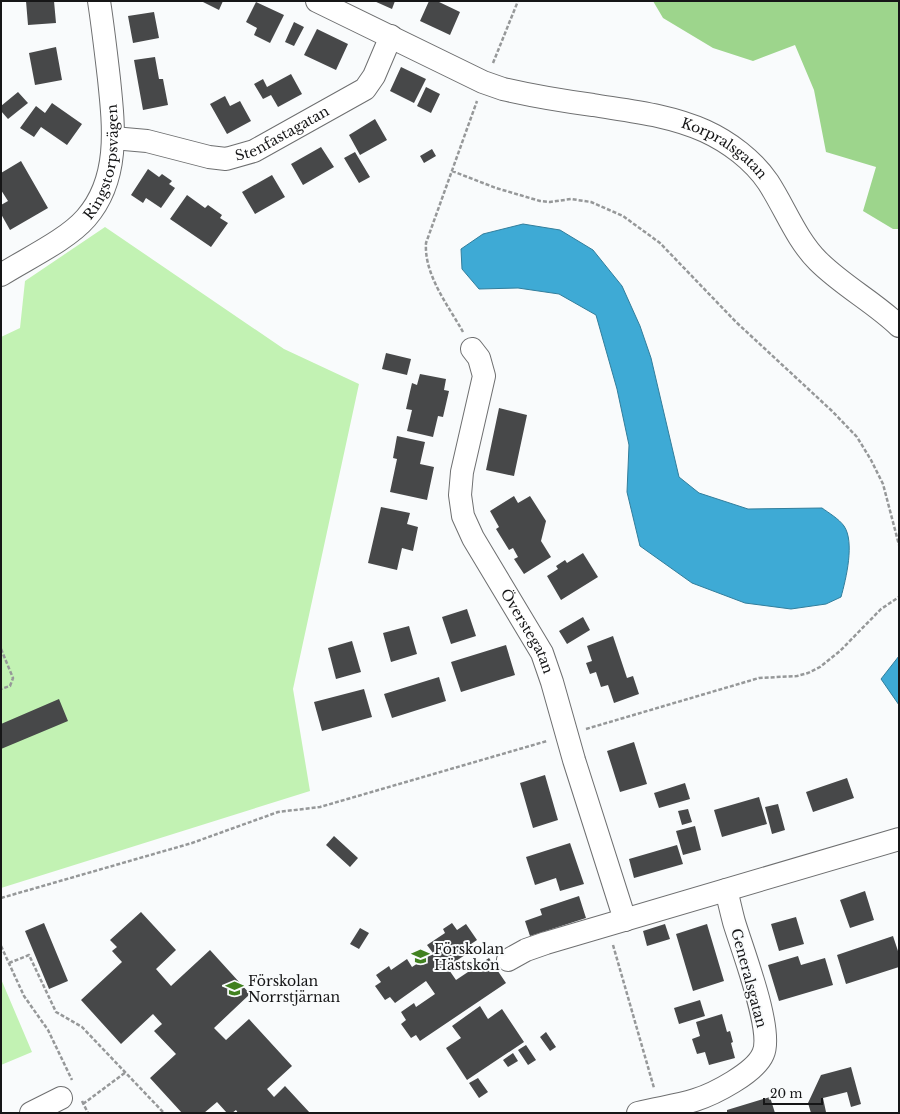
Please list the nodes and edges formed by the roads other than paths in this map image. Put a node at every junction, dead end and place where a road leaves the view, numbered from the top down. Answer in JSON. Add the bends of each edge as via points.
{"nodes":[{"id":1,"x":99,"y":1,"type":"edge"},
{"id":2,"x":317,"y":1,"type":"edge"},
{"id":3,"x":391,"y":36,"type":"junction"},
{"id":4,"x":113,"y":138,"type":"junction"},
{"id":5,"x":2,"y":272,"type":"edge"},
{"id":6,"x":899,"y":326,"type":"edge"},
{"id":7,"x":472,"y":348,"type":"road end"},
{"id":8,"x":899,"y":840,"type":"edge"},
{"id":9,"x":726,"y":890,"type":"junction"},
{"id":10,"x":616,"y":922,"type":"junction"},
{"id":11,"x":508,"y":960,"type":"dead end"},
{"id":12,"x":71,"y":1093,"type":"road end"},
{"id":13,"x":31,"y":1113,"type":"edge"},
{"id":14,"x":638,"y":1113,"type":"edge"}],
"edges":[{"from":1,"to":4,"type":"street","name":"Ringstorpsvägen","via":[[112,107]]},
{"from":2,"to":3,"type":"street"},
{"from":3,"to":4,"type":"street","name":"Stenfastagatan","via":[[374,76],[365,89],[239,157],[209,158],[147,141]]},
{"from":3,"to":6,"type":"street","name":"Korpralsgatan","via":[[487,75],[522,93],[664,118],[704,130],[721,139],[762,175],[798,235],[818,261]]},
{"from":4,"to":5,"type":"street","name":"Ringstorpsvägen","via":[[111,166],[106,185],[86,219],[68,234]]},
{"from":7,"to":10,"type":"street","name":"Överstegatan","via":[[484,376],[462,472],[460,495],[463,516],[473,538],[542,653],[614,890]]},
{"from":8,"to":9,"type":"street"},
{"from":9,"to":10,"type":"street"},
{"from":9,"to":14,"type":"street","name":"Generalsgatan","via":[[761,1009],[766,1038],[764,1053],[755,1067],[740,1078],[695,1100]]},
{"from":10,"to":11,"type":"street","via":[[526,950]]},
{"from":12,"to":13,"type":"street"}]}
